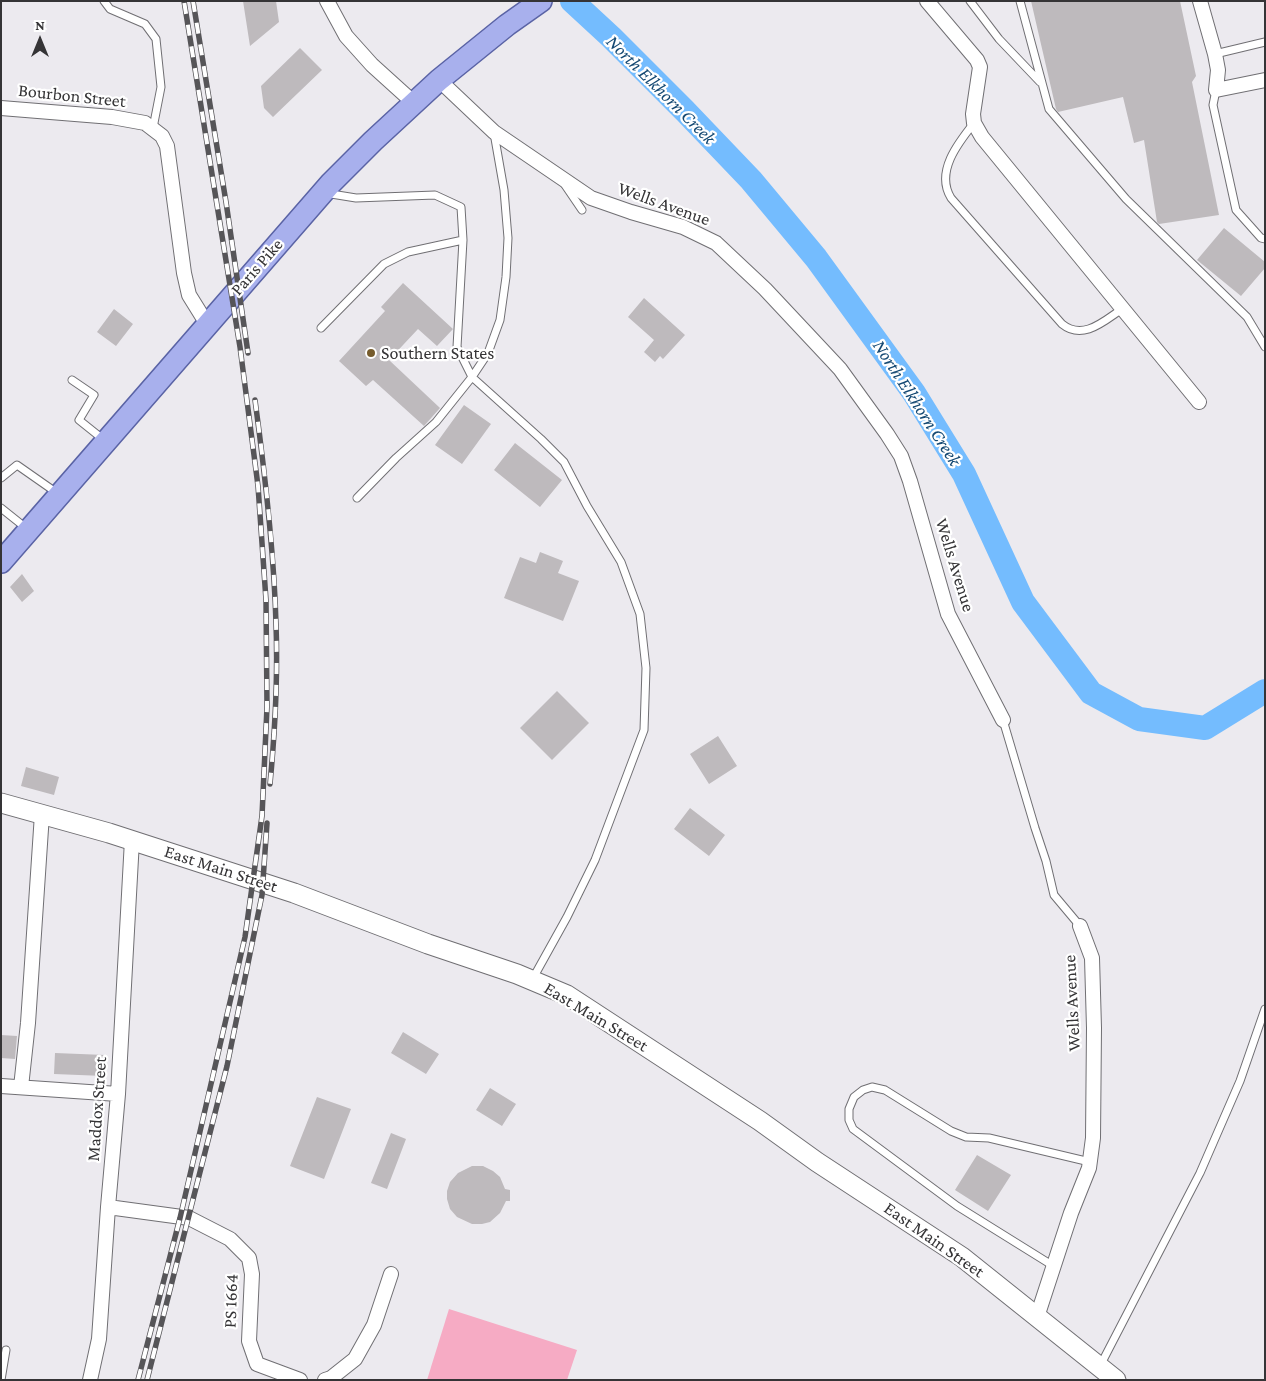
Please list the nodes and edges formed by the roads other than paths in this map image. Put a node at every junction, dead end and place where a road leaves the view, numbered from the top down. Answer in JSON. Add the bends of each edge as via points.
{"nodes":[{"id":1,"x":104,"y":1,"type":"edge"},
{"id":2,"x":327,"y":1,"type":"edge"},
{"id":3,"x":927,"y":1,"type":"edge"},
{"id":4,"x":970,"y":1,"type":"edge"},
{"id":5,"x":1020,"y":1,"type":"edge"},
{"id":6,"x":1200,"y":1,"type":"edge"},
{"id":7,"x":537,"y":3,"type":"edge"},
{"id":8,"x":1265,"y":42,"type":"edge"},
{"id":9,"x":1215,"y":54,"type":"junction"},
{"id":10,"x":439,"y":80,"type":"junction"},
{"id":11,"x":1265,"y":80,"type":"edge"},
{"id":12,"x":1042,"y":84,"type":"junction"},
{"id":13,"x":1216,"y":90,"type":"junction"},
{"id":14,"x":414,"y":103,"type":"junction"},
{"id":15,"x":1,"y":108,"type":"edge"},
{"id":16,"x":974,"y":122,"type":"junction"},
{"id":17,"x":152,"y":129,"type":"junction"},
{"id":18,"x":494,"y":132,"type":"junction"},
{"id":19,"x":559,"y":176,"type":"junction"},
{"id":20,"x":322,"y":193,"type":"junction"},
{"id":21,"x":582,"y":210,"type":"dead end"},
{"id":22,"x":1265,"y":239,"type":"edge"},
{"id":23,"x":463,"y":240,"type":"junction"},
{"id":24,"x":1122,"y":308,"type":"junction"},
{"id":25,"x":208,"y":324,"type":"junction"},
{"id":26,"x":321,"y":328,"type":"dead end"},
{"id":27,"x":1265,"y":347,"type":"edge"},
{"id":28,"x":472,"y":377,"type":"junction"},
{"id":29,"x":72,"y":380,"type":"dead end"},
{"id":30,"x":1199,"y":402,"type":"dead end"},
{"id":31,"x":106,"y":441,"type":"junction"},
{"id":32,"x":1,"y":478,"type":"edge"},
{"id":33,"x":59,"y":495,"type":"junction"},
{"id":34,"x":358,"y":498,"type":"dead end"},
{"id":35,"x":1,"y":508,"type":"edge"},
{"id":36,"x":28,"y":530,"type":"junction"},
{"id":37,"x":1,"y":562,"type":"edge"},
{"id":38,"x":1003,"y":720,"type":"joint"},
{"id":39,"x":1,"y":803,"type":"edge"},
{"id":40,"x":42,"y":814,"type":"junction"},
{"id":41,"x":132,"y":840,"type":"junction"},
{"id":42,"x":1080,"y":926,"type":"joint"},
{"id":43,"x":532,"y":980,"type":"junction"},
{"id":44,"x":1265,"y":1009,"type":"edge"},
{"id":45,"x":1,"y":1086,"type":"edge"},
{"id":46,"x":21,"y":1087,"type":"junction"},
{"id":47,"x":118,"y":1094,"type":"junction"},
{"id":48,"x":1090,"y":1162,"type":"junction"},
{"id":49,"x":108,"y":1207,"type":"junction"},
{"id":50,"x":1055,"y":1267,"type":"junction"},
{"id":51,"x":391,"y":1274,"type":"dead end"},
{"id":52,"x":1037,"y":1317,"type":"junction"},
{"id":53,"x":6,"y":1350,"type":"dead end"},
{"id":54,"x":1100,"y":1367,"type":"junction"},
{"id":55,"x":2,"y":1380,"type":"edge"},
{"id":56,"x":90,"y":1380,"type":"edge"},
{"id":57,"x":300,"y":1380,"type":"edge"},
{"id":58,"x":325,"y":1380,"type":"edge"},
{"id":59,"x":1116,"y":1380,"type":"edge"}],
"edges":[{"from":1,"to":17,"type":"lane","via":[[110,9],[145,24],[156,39],[162,86]]},
{"from":2,"to":14,"type":"street","via":[[346,36]]},
{"from":3,"to":16,"type":"street","via":[[980,67]]},
{"from":4,"to":12,"type":"lane","via":[[999,39]]},
{"from":5,"to":12,"type":"lane"},
{"from":6,"to":9,"type":"street"},
{"from":7,"to":10,"type":"main road","name":"Paris Pike"},
{"from":8,"to":9,"type":"lane"},
{"from":9,"to":13,"type":"street","via":[[1218,70]]},
{"from":10,"to":14,"type":"main road","name":"Paris Pike"},
{"from":10,"to":18,"type":"street","name":"Wells Avenue"},
{"from":11,"to":13,"type":"street"},
{"from":12,"to":27,"type":"lane","via":[[1049,110],[1126,199],[1247,317]]},
{"from":13,"to":22,"type":"lane","via":[[1213,105],[1236,210]]},
{"from":14,"to":20,"type":"main road","name":"Paris Pike"},
{"from":15,"to":17,"type":"street","name":"Bourbon Street","via":[[112,116],[145,123]]},
{"from":16,"to":24,"type":"street","via":[[982,137]]},
{"from":16,"to":24,"type":"lane","via":[[960,140],[947,169],[945,184],[951,198],[1068,329],[1087,331]]},
{"from":17,"to":25,"type":"street","via":[[162,136],[167,146],[189,296]]},
{"from":18,"to":19,"type":"street","name":"Wells Avenue"},
{"from":18,"to":28,"type":"lane","via":[[508,238],[506,277],[500,320],[488,353]]},
{"from":19,"to":21,"type":"lane"},
{"from":19,"to":38,"type":"street","name":"Wells Avenue","via":[[591,198],[683,227],[716,243],[766,289],[840,369],[901,456],[948,614]]},
{"from":20,"to":23,"type":"lane","via":[[356,198],[435,195],[461,207]]},
{"from":20,"to":25,"type":"main road","name":"Paris Pike"},
{"from":23,"to":26,"type":"lane","via":[[408,252],[384,264]]},
{"from":23,"to":28,"type":"lane","via":[[457,347]]},
{"from":24,"to":30,"type":"street"},
{"from":25,"to":31,"type":"main road","name":"Paris Pike"},
{"from":28,"to":34,"type":"lane","via":[[436,422]]},
{"from":28,"to":43,"type":"lane","via":[[564,462],[621,562],[640,614],[646,668],[644,730],[595,860]]},
{"from":29,"to":31,"type":"lane","via":[[94,395],[79,420]]},
{"from":31,"to":33,"type":"main road","name":"Paris Pike"},
{"from":32,"to":33,"type":"lane","via":[[17,465]]},
{"from":33,"to":36,"type":"main road","name":"Paris Pike"},
{"from":35,"to":36,"type":"lane"},
{"from":36,"to":37,"type":"main road","name":"Paris Pike"},
{"from":38,"to":42,"type":"lane","name":"Wells Avenue","via":[[1054,894]]},
{"from":39,"to":40,"type":"street","name":"East Main Street"},
{"from":40,"to":41,"type":"street","name":"East Main Street"},
{"from":40,"to":46,"type":"street"},
{"from":41,"to":43,"type":"street","name":"East Main Street","via":[[294,893]]},
{"from":41,"to":47,"type":"street","name":"Maddox Street"},
{"from":42,"to":48,"type":"street","name":"Wells Avenue","via":[[1092,958],[1094,1093]]},
{"from":43,"to":52,"type":"street","name":"East Main Street","via":[[574,1000],[760,1121],[962,1257]]},
{"from":44,"to":54,"type":"lane","via":[[1240,1081],[1200,1173]]},
{"from":45,"to":46,"type":"street"},
{"from":46,"to":47,"type":"street"},
{"from":47,"to":49,"type":"street","name":"Maddox Street"},
{"from":48,"to":50,"type":"street","name":"Wells Avenue"},
{"from":48,"to":50,"type":"lane","via":[[989,1138],[966,1137],[885,1090],[872,1086],[854,1097],[849,1109],[848,1120],[853,1129],[957,1206]]},
{"from":49,"to":56,"type":"street","name":"Maddox Street","via":[[99,1340]]},
{"from":49,"to":57,"type":"street","name":"PS 1664","via":[[188,1218],[230,1239],[249,1258],[252,1274],[248,1341],[257,1364]]},
{"from":50,"to":52,"type":"street","name":"Wells Avenue"},
{"from":51,"to":58,"type":"street","via":[[374,1325],[355,1359]]},
{"from":52,"to":54,"type":"street","name":"East Main Street"},
{"from":53,"to":55,"type":"lane"},
{"from":54,"to":59,"type":"street","name":"East Main Street"}]}
